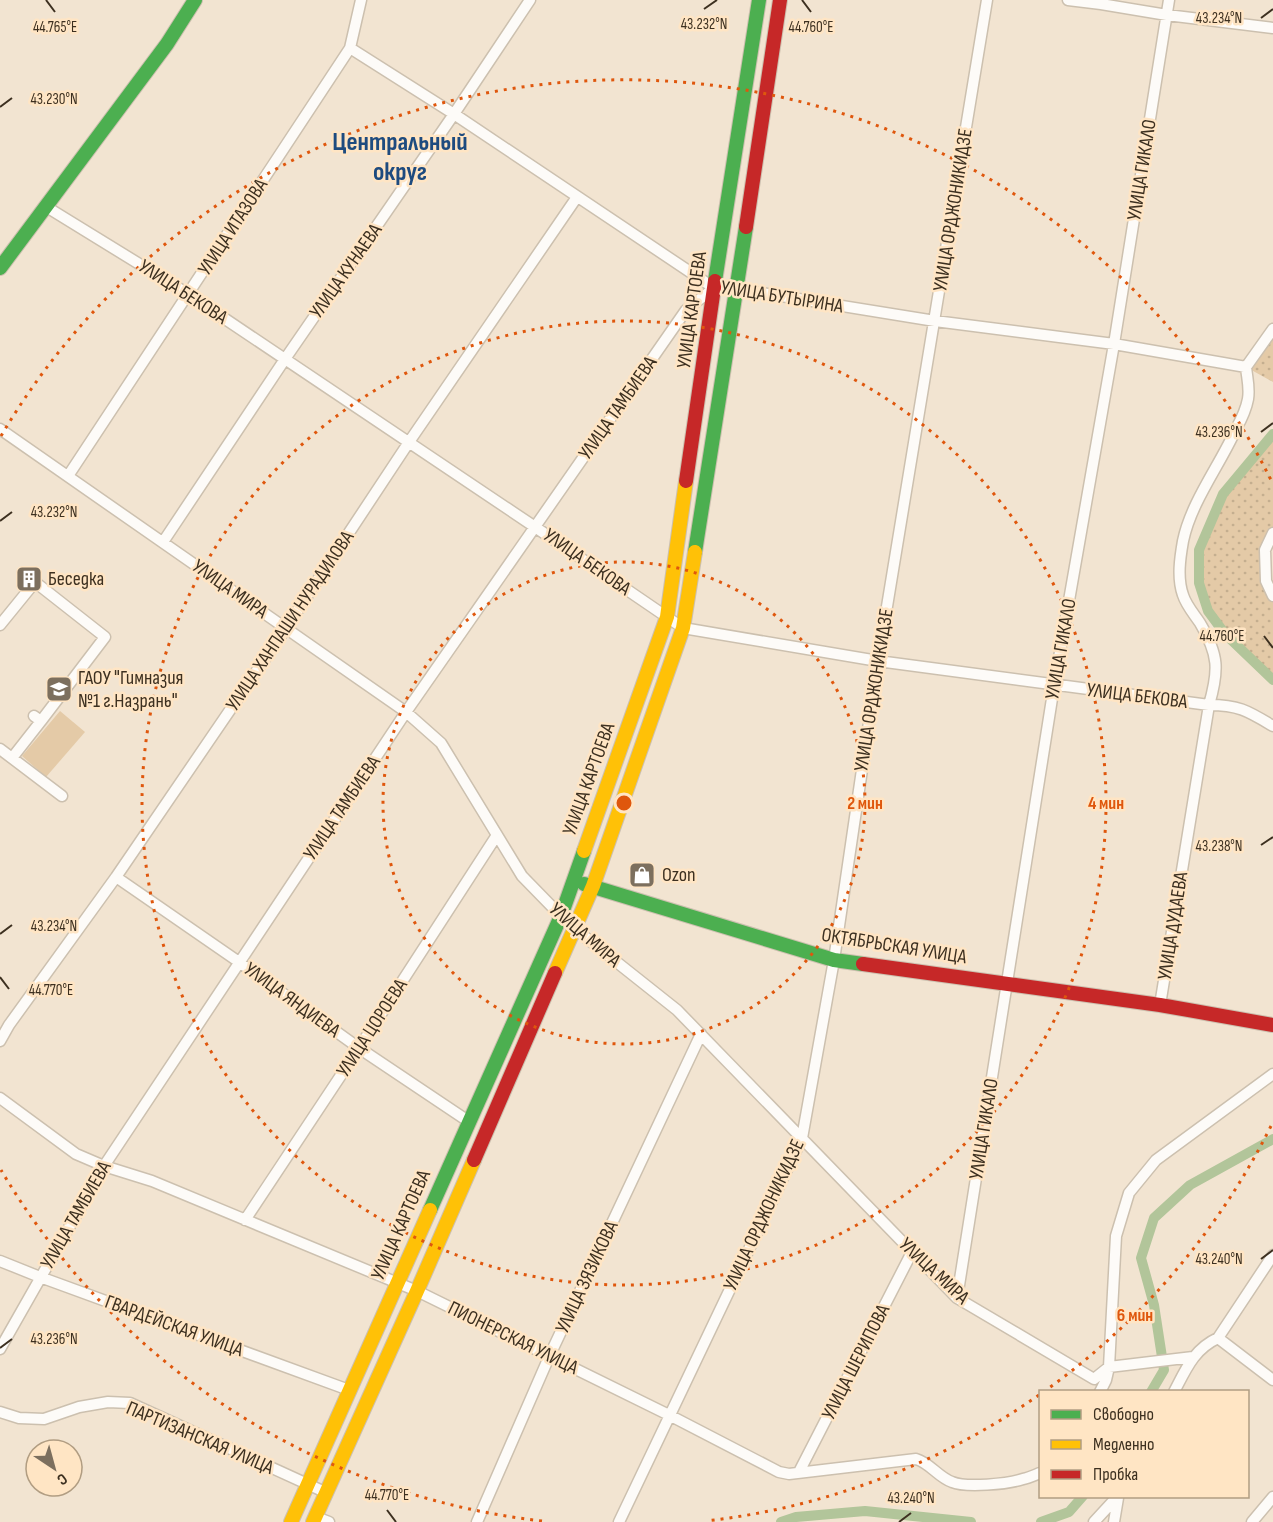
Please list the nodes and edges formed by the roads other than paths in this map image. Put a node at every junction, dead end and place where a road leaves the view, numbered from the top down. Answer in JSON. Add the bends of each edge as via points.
{"nodes":[{"id":1,"x":195,"y":0,"type":"edge"},
{"id":2,"x":361,"y":0,"type":"edge"},
{"id":3,"x":530,"y":0,"type":"edge"},
{"id":4,"x":759,"y":0,"type":"edge"},
{"id":5,"x":780,"y":0,"type":"edge"},
{"id":6,"x":987,"y":0,"type":"edge"},
{"id":7,"x":1068,"y":0,"type":"edge"},
{"id":8,"x":1170,"y":0,"type":"edge"},
{"id":9,"x":1167,"y":15,"type":"junction"},
{"id":10,"x":1273,"y":28,"type":"edge"},
{"id":11,"x":351,"y":48,"type":"junction"},
{"id":12,"x":454,"y":114,"type":"junction"},
{"id":13,"x":577,"y":197,"type":"junction"},
{"id":14,"x":45,"y":206,"type":"junction"},
{"id":15,"x":0,"y":268,"type":"edge"},
{"id":16,"x":714,"y":288,"type":"junction"},
{"id":17,"x":737,"y":289,"type":"junction"},
{"id":18,"x":188,"y":294,"type":"junction"},
{"id":19,"x":935,"y":321,"type":"junction"},
{"id":20,"x":1273,"y":329,"type":"edge"},
{"id":21,"x":1114,"y":344,"type":"junction"},
{"id":22,"x":285,"y":359,"type":"junction"},
{"id":23,"x":1246,"y":367,"type":"junction"},
{"id":24,"x":0,"y":429,"type":"edge"},
{"id":25,"x":409,"y":442,"type":"junction"},
{"id":26,"x":68,"y":476,"type":"junction"},
{"id":27,"x":535,"y":527,"type":"junction"},
{"id":28,"x":1273,"y":533,"type":"edge"},
{"id":29,"x":163,"y":542,"type":"junction"},
{"id":30,"x":1273,"y":596,"type":"edge"},
{"id":31,"x":667,"y":617,"type":"junction"},
{"id":32,"x":0,"y":625,"type":"edge"},
{"id":33,"x":286,"y":628,"type":"junction"},
{"id":34,"x":682,"y":628,"type":"junction"},
{"id":35,"x":878,"y":661,"type":"junction"},
{"id":36,"x":1054,"y":686,"type":"junction"},
{"id":37,"x":1209,"y":705,"type":"junction"},
{"id":38,"x":406,"y":712,"type":"junction"},
{"id":39,"x":1273,"y":726,"type":"edge"},
{"id":40,"x":0,"y":749,"type":"edge"},
{"id":41,"x":12,"y":758,"type":"junction"},
{"id":42,"x":62,"y":796,"type":"dead end"},
{"id":43,"x":497,"y":835,"type":"junction"},
{"id":44,"x":116,"y":877,"type":"junction"},
{"id":45,"x":573,"y":882,"type":"junction"},
{"id":46,"x":593,"y":886,"type":"junction"},
{"id":47,"x":561,"y":916,"type":"junction"},
{"id":48,"x":575,"y":929,"type":"junction"},
{"id":49,"x":834,"y":960,"type":"junction"},
{"id":50,"x":239,"y":962,"type":"junction"},
{"id":51,"x":1007,"y":984,"type":"junction"},
{"id":52,"x":1160,"y":1005,"type":"junction"},
{"id":53,"x":1273,"y":1025,"type":"edge"},
{"id":54,"x":701,"y":1034,"type":"junction"},
{"id":55,"x":0,"y":1041,"type":"edge"},
{"id":56,"x":359,"y":1048,"type":"junction"},
{"id":57,"x":1273,"y":1074,"type":"edge"},
{"id":58,"x":0,"y":1098,"type":"edge"},
{"id":59,"x":468,"y":1121,"type":"junction"},
{"id":60,"x":802,"y":1138,"type":"junction"},
{"id":61,"x":104,"y":1166,"type":"junction"},
{"id":62,"x":245,"y":1220,"type":"junction"},
{"id":63,"x":912,"y":1252,"type":"junction"},
{"id":64,"x":1273,"y":1255,"type":"edge"},
{"id":65,"x":0,"y":1261,"type":"edge"},
{"id":66,"x":40,"y":1278,"type":"junction"},
{"id":67,"x":397,"y":1283,"type":"junction"},
{"id":68,"x":417,"y":1291,"type":"junction"},
{"id":69,"x":957,"y":1298,"type":"junction"},
{"id":70,"x":1218,"y":1338,"type":"junction"},
{"id":71,"x":0,"y":1349,"type":"edge"},
{"id":72,"x":549,"y":1357,"type":"junction"},
{"id":73,"x":1193,"y":1357,"type":"junction"},
{"id":74,"x":1109,"y":1367,"type":"junction"},
{"id":75,"x":1273,"y":1380,"type":"edge"},
{"id":76,"x":349,"y":1390,"type":"junction"},
{"id":77,"x":1101,"y":1390,"type":"edge"},
{"id":78,"x":1175,"y":1390,"type":"edge"},
{"id":79,"x":0,"y":1412,"type":"edge"},
{"id":80,"x":669,"y":1415,"type":"junction"},
{"id":81,"x":799,"y":1472,"type":"junction"},
{"id":82,"x":1039,"y":1474,"type":"edge"},
{"id":83,"x":307,"y":1485,"type":"junction"},
{"id":84,"x":327,"y":1492,"type":"junction"},
{"id":85,"x":1273,"y":1497,"type":"edge"},
{"id":86,"x":1117,"y":1498,"type":"edge"},
{"id":87,"x":1118,"y":1498,"type":"edge"},
{"id":88,"x":319,"y":1520,"type":"edge"},
{"id":89,"x":291,"y":1522,"type":"edge"},
{"id":90,"x":477,"y":1522,"type":"edge"},
{"id":91,"x":619,"y":1522,"type":"edge"},
{"id":92,"x":1094,"y":1522,"type":"edge"},
{"id":93,"x":1114,"y":1522,"type":"edge"},
{"id":94,"x":1252,"y":1522,"type":"edge"}],
"edges":[{"from":1,"to":14,"type":"main road","via":[[167,44]]},
{"from":2,"to":11,"type":"street","name":"УЛИЦА ИТАЗОВА"},
{"from":3,"to":12,"type":"street","name":"УЛИЦА КУНАЕВА"},
{"from":4,"to":16,"type":"main road","name":"УЛИЦА КАРТОЕВА"},
{"from":5,"to":17,"type":"main road","name":"УЛИЦА КАРТОЕВА"},
{"from":6,"to":19,"type":"street","name":"УЛИЦА ОРДЖОНИКИДЗЕ"},
{"from":7,"to":9,"type":"street"},
{"from":8,"to":9,"type":"street","name":"УЛИЦА ГИКАЛО"},
{"from":9,"to":10,"type":"street"},
{"from":9,"to":21,"type":"street","name":"УЛИЦА ГИКАЛО"},
{"from":11,"to":12,"type":"street","name":"УЛИЦА БУТЫРИНА"},
{"from":11,"to":18,"type":"street","name":"УЛИЦА ИТАЗОВА"},
{"from":12,"to":13,"type":"street","name":"УЛИЦА БУТЫРИНА"},
{"from":12,"to":22,"type":"street","name":"УЛИЦА КУНАЕВА"},
{"from":13,"to":16,"type":"street","name":"УЛИЦА БУТЫРИНА"},
{"from":13,"to":25,"type":"street","name":"УЛИЦА ХАНПАШИ НУРАДИЛОВА"},
{"from":14,"to":15,"type":"main road"},
{"from":14,"to":18,"type":"street","name":"УЛИЦА БЕКОВА"},
{"from":16,"to":17,"type":"street","name":"УЛИЦА БУТЫРИНА"},
{"from":16,"to":27,"type":"street","name":"УЛИЦА ТАМБИЕВА","via":[[686,310]]},
{"from":16,"to":31,"type":"main road","name":"УЛИЦА КАРТОЕВА"},
{"from":17,"to":19,"type":"street","name":"УЛИЦА БУТЫРИНА"},
{"from":17,"to":34,"type":"main road","name":"УЛИЦА КАРТОЕВА"},
{"from":18,"to":22,"type":"street","name":"УЛИЦА БЕКОВА"},
{"from":18,"to":26,"type":"street","name":"УЛИЦА ИТАЗОВА"},
{"from":19,"to":21,"type":"street","name":"УЛИЦА БУТЫРИНА"},
{"from":19,"to":35,"type":"street","name":"УЛИЦА ОРДЖОНИКИДЗЕ"},
{"from":20,"to":23,"type":"street"},
{"from":21,"to":23,"type":"street","name":"УЛИЦА БУТЫРИНА"},
{"from":21,"to":36,"type":"street","name":"УЛИЦА ГИКАЛО"},
{"from":22,"to":25,"type":"street","name":"УЛИЦА БЕКОВА"},
{"from":22,"to":29,"type":"street","name":"УЛИЦА КУНАЕВА"},
{"from":23,"to":37,"type":"street","name":"УЛИЦА ДУДАЕВА","via":[[1249,385],[1243,415],[1197,502],[1184,539],[1179,575],[1183,597],[1210,640],[1216,660],[1216,681]]},
{"from":24,"to":26,"type":"street","name":"УЛИЦА МИРА"},
{"from":25,"to":27,"type":"street","name":"УЛИЦА БЕКОВА"},
{"from":25,"to":33,"type":"street","name":"УЛИЦА ХАНПАШИ НУРАДИЛОВА"},
{"from":26,"to":29,"type":"street","name":"УЛИЦА МИРА"},
{"from":27,"to":31,"type":"street","name":"УЛИЦА БЕКОВА"},
{"from":27,"to":38,"type":"street","name":"УЛИЦА ТАМБИЕВА"},
{"from":28,"to":30,"type":"street","via":[[1265,550],[1266,581]]},
{"from":29,"to":33,"type":"street","name":"УЛИЦА МИРА"},
{"from":31,"to":34,"type":"street","name":"УЛИЦА БЕКОВА"},
{"from":31,"to":45,"type":"main road","name":"УЛИЦА КАРТОЕВА"},
{"from":32,"to":41,"type":"street","via":[[35,582],[105,638],[38,718]]},
{"from":33,"to":38,"type":"street","name":"УЛИЦА МИРА"},
{"from":33,"to":44,"type":"street","name":"УЛИЦА ХАНПАШИ НУРАДИЛОВА"},
{"from":34,"to":35,"type":"street","name":"УЛИЦА БЕКОВА"},
{"from":34,"to":46,"type":"main road","name":"УЛИЦА КАРТОЕВА"},
{"from":35,"to":36,"type":"street","name":"УЛИЦА БЕКОВА"},
{"from":35,"to":49,"type":"street","name":"УЛИЦА ОРДЖОНИКИДЗЕ"},
{"from":36,"to":37,"type":"street","name":"УЛИЦА БЕКОВА"},
{"from":36,"to":51,"type":"street","name":"УЛИЦА ГИКАЛО"},
{"from":37,"to":39,"type":"street","name":"УЛИЦА БЕКОВА","via":[[1246,710]]},
{"from":37,"to":52,"type":"street","name":"УЛИЦА ДУДАЕВА"},
{"from":38,"to":43,"type":"street","name":"УЛИЦА МИРА","via":[[441,743]]},
{"from":38,"to":50,"type":"street","name":"УЛИЦА ТАМБИЕВА"},
{"from":40,"to":41,"type":"street"},
{"from":41,"to":42,"type":"street"},
{"from":43,"to":47,"type":"street","name":"УЛИЦА МИРА","via":[[522,876]]},
{"from":43,"to":56,"type":"street","name":"УЛИЦА ЦОРОЕВА"},
{"from":44,"to":50,"type":"street","name":"УЛИЦА ЯНДИЕВА"},
{"from":44,"to":55,"type":"street","name":"УЛИЦА ХАНПАШИ НУРАДИЛОВА"},
{"from":45,"to":46,"type":"main road","name":"ОКТЯБРЬСКАЯ УЛИЦА"},
{"from":45,"to":47,"type":"main road","name":"УЛИЦА КАРТОЕВА"},
{"from":46,"to":48,"type":"main road","name":"УЛИЦА КАРТОЕВА"},
{"from":46,"to":49,"type":"main road","name":"ОКТЯБРЬСКАЯ УЛИЦА"},
{"from":47,"to":48,"type":"street","name":"УЛИЦА МИРА"},
{"from":47,"to":59,"type":"main road","name":"УЛИЦА КАРТОЕВА"},
{"from":48,"to":54,"type":"street","name":"УЛИЦА МИРА","via":[[677,1010]]},
{"from":48,"to":68,"type":"main road","name":"УЛИЦА КАРТОЕВА"},
{"from":49,"to":51,"type":"main road","name":"ОКТЯБРЬСКАЯ УЛИЦА"},
{"from":49,"to":60,"type":"street","name":"УЛИЦА ОРДЖОНИКИДЗЕ"},
{"from":50,"to":56,"type":"street","name":"УЛИЦА ЯНДИЕВА"},
{"from":50,"to":61,"type":"street","name":"УЛИЦА ТАМБИЕВА"},
{"from":51,"to":52,"type":"main road","name":"ОКТЯБРЬСКАЯ УЛИЦА"},
{"from":51,"to":69,"type":"street","name":"УЛИЦА ГИКАЛО"},
{"from":52,"to":53,"type":"main road","name":"ОКТЯБРЬСКАЯ УЛИЦА"},
{"from":54,"to":60,"type":"street","name":"УЛИЦА МИРА"},
{"from":54,"to":72,"type":"street","name":"УЛИЦА ЗЯЗИКОВА"},
{"from":56,"to":59,"type":"street","name":"УЛИЦА ЯНДИЕВА"},
{"from":56,"to":62,"type":"street","name":"УЛИЦА ЦОРОЕВА"},
{"from":57,"to":74,"type":"street","via":[[1156,1160],[1128,1193],[1116,1236]]},
{"from":58,"to":61,"type":"street","name":"ПИОНЕРСКАЯ УЛИЦА","via":[[75,1154]]},
{"from":59,"to":67,"type":"main road","name":"УЛИЦА КАРТОЕВА"},
{"from":60,"to":63,"type":"street","name":"УЛИЦА МИРА"},
{"from":60,"to":80,"type":"street","name":"УЛИЦА ОРДЖОНИКИДЗЕ"},
{"from":61,"to":62,"type":"street","name":"ПИОНЕРСКАЯ УЛИЦА","via":[[152,1180]]},
{"from":61,"to":66,"type":"street","name":"УЛИЦА ТАМБИЕВА"},
{"from":62,"to":67,"type":"street","name":"ПИОНЕРСКАЯ УЛИЦА"},
{"from":63,"to":69,"type":"street","name":"УЛИЦА МИРА"},
{"from":63,"to":81,"type":"street","name":"УЛИЦА ШЕРИПОВА"},
{"from":64,"to":70,"type":"street"},
{"from":65,"to":66,"type":"street","name":"ГВАРДЕЙСКАЯ УЛИЦА"},
{"from":66,"to":71,"type":"street","name":"УЛИЦА ТАМБИЕВА"},
{"from":66,"to":76,"type":"street","name":"ГВАРДЕЙСКАЯ УЛИЦА"},
{"from":67,"to":68,"type":"street","name":"ПИОНЕРСКАЯ УЛИЦА"},
{"from":67,"to":76,"type":"main road","name":"УЛИЦА КАРТОЕВА"},
{"from":68,"to":72,"type":"street","name":"ПИОНЕРСКАЯ УЛИЦА"},
{"from":68,"to":84,"type":"main road","name":"УЛИЦА КАРТОЕВА"},
{"from":69,"to":74,"type":"street","name":"УЛИЦА МИРА","via":[[1094,1379]]},
{"from":70,"to":73,"type":"street"},
{"from":70,"to":75,"type":"street"},
{"from":72,"to":80,"type":"street","name":"ПИОНЕРСКАЯ УЛИЦА"},
{"from":72,"to":90,"type":"street","name":"УЛИЦА ЗЯЗИКОВА"},
{"from":73,"to":74,"type":"street","name":"УЛИЦА МИРА"},
{"from":73,"to":78,"type":"street"},
{"from":74,"to":77,"type":"street"},
{"from":76,"to":83,"type":"main road","name":"УЛИЦА КАРТОЕВА"},
{"from":79,"to":83,"type":"street","name":"ПАРТИЗАНСКАЯ УЛИЦА","via":[[44,1419],[79,1407],[130,1403]]},
{"from":80,"to":81,"type":"street","name":"ПИОНЕРСКАЯ УЛИЦА","via":[[779,1472]]},
{"from":80,"to":91,"type":"street","name":"УЛИЦА ОРДЖОНИКИДЗЕ"},
{"from":81,"to":82,"type":"street","name":"ПИОНЕРСКАЯ УЛИЦА","via":[[916,1459],[952,1483],[964,1485],[1021,1480]]},
{"from":83,"to":84,"type":"street","name":"ПАРТИЗАНСКАЯ УЛИЦА"},
{"from":83,"to":89,"type":"main road","name":"УЛИЦА КАРТОЕВА"},
{"from":84,"to":88,"type":"main road","name":"УЛИЦА КАРТОЕВА"},
{"from":85,"to":94,"type":"street"},
{"from":86,"to":92,"type":"street"},
{"from":87,"to":93,"type":"street"}]}
